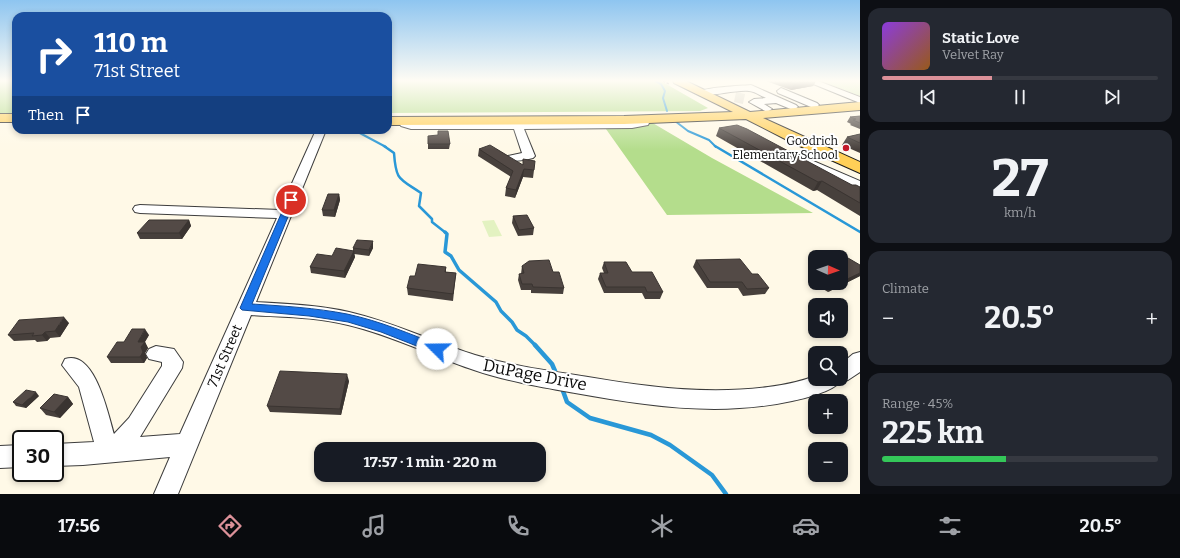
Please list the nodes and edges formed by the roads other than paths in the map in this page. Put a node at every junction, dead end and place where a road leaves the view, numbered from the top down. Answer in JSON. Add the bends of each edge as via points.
{"nodes":[{"id":1,"x":722,"y":104,"type":"edge"},
{"id":2,"x":758,"y":104,"type":"tunnel mouth"},
{"id":3,"x":786,"y":104,"type":"edge"},
{"id":4,"x":808,"y":104,"type":"edge"},
{"id":5,"x":823,"y":104,"type":"edge"},
{"id":6,"x":860,"y":106,"type":"edge"},
{"id":7,"x":767,"y":109,"type":"junction"},
{"id":8,"x":742,"y":114,"type":"junction"},
{"id":9,"x":392,"y":116,"type":"edge"},
{"id":10,"x":0,"y":118,"type":"edge"},
{"id":11,"x":12,"y":118,"type":"edge"},
{"id":12,"x":643,"y":119,"type":"junction"},
{"id":13,"x":392,"y":121,"type":"edge"},
{"id":14,"x":402,"y":121,"type":"junction"},
{"id":15,"x":0,"y":123,"type":"edge"},
{"id":16,"x":12,"y":123,"type":"edge"},
{"id":17,"x":518,"y":126,"type":"junction"},
{"id":18,"x":318,"y":134,"type":"edge"},
{"id":19,"x":798,"y":140,"type":"junction"},
{"id":20,"x":786,"y":152,"type":"junction"},
{"id":21,"x":829,"y":154,"type":"junction"},
{"id":22,"x":512,"y":158,"type":"edge"},
{"id":23,"x":860,"y":168,"type":"edge"},
{"id":24,"x":860,"y":186,"type":"edge"},
{"id":25,"x":140,"y":209,"type":"dead end"},
{"id":26,"x":285,"y":214,"type":"junction"},
{"id":27,"x":246,"y":308,"type":"junction"},
{"id":28,"x":156,"y":354,"type":"dead end"},
{"id":29,"x":860,"y":360,"type":"edge"},
{"id":30,"x":72,"y":365,"type":"dead end"},
{"id":31,"x":848,"y":370,"type":"edge"},
{"id":32,"x":808,"y":386,"type":"edge"},
{"id":33,"x":187,"y":444,"type":"junction"},
{"id":34,"x":111,"y":451,"type":"junction"},
{"id":35,"x":64,"y":454,"type":"edge"},
{"id":36,"x":0,"y":456,"type":"edge"},
{"id":37,"x":12,"y":456,"type":"edge"},
{"id":38,"x":166,"y":494,"type":"edge"}],
"edges":[{"from":1,"to":8,"type":"main road"},
{"from":2,"to":7,"type":"street"},
{"from":3,"to":7,"type":"main road"},
{"from":4,"to":5,"type":"main road"},
{"from":6,"to":8,"type":"main road"},
{"from":7,"to":8,"type":"main road"},
{"from":8,"to":9,"type":"main road"},
{"from":8,"to":12,"type":"main road"},
{"from":8,"to":19,"type":"main road"},
{"from":10,"to":11,"type":"main road"},
{"from":12,"to":14,"type":"main road"},
{"from":12,"to":17,"type":"street","via":[[644,123],[632,125]]},
{"from":13,"to":14,"type":"main road"},
{"from":14,"to":17,"type":"street","via":[[411,126]]},
{"from":15,"to":16,"type":"main road"},
{"from":17,"to":22,"type":"street","via":[[529,156]]},
{"from":18,"to":26,"type":"street","name":"71st Street"},
{"from":19,"to":20,"type":"street","via":[[799,148]]},
{"from":19,"to":21,"type":"main road"},
{"from":20,"to":21,"type":"street"},
{"from":20,"to":24,"type":"street"},
{"from":21,"to":23,"type":"main road"},
{"from":25,"to":26,"type":"street"},
{"from":26,"to":27,"type":"street","name":"71st Street"},
{"from":27,"to":32,"type":"street","name":"DuPage Drive","via":[[309,312],[348,318],[384,328],[450,355],[495,368],[646,396],[701,400],[741,399],[786,393]]},
{"from":27,"to":33,"type":"street","name":"71st Street"},
{"from":28,"to":34,"type":"street","via":[[167,355],[172,362],[172,368],[137,425]]},
{"from":29,"to":31,"type":"street"},
{"from":30,"to":34,"type":"street","via":[[88,383]]},
{"from":33,"to":34,"type":"street"},
{"from":33,"to":38,"type":"street","name":"71st Street"},
{"from":34,"to":35,"type":"street"},
{"from":36,"to":37,"type":"street"}]}
